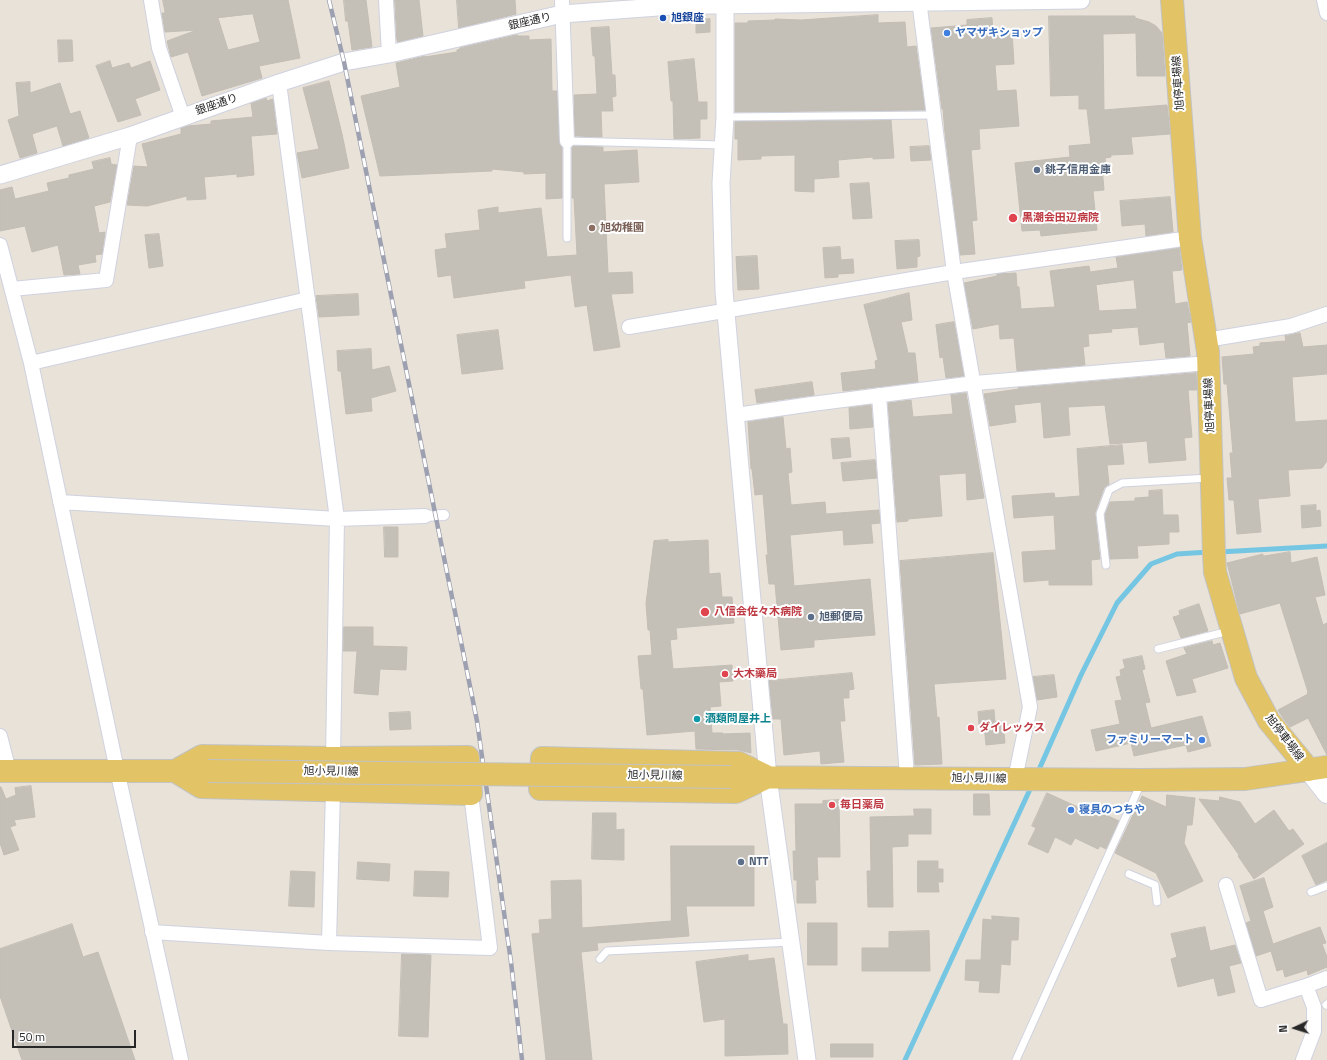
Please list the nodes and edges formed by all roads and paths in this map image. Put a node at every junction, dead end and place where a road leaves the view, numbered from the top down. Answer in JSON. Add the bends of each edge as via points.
{"nodes":[{"id":1,"x":151,"y":0,"type":"edge"},
{"id":2,"x":386,"y":0,"type":"edge"},
{"id":3,"x":1080,"y":0,"type":"edge"},
{"id":4,"x":1172,"y":0,"type":"edge"},
{"id":5,"x":1324,"y":0,"type":"edge"},
{"id":6,"x":920,"y":1,"type":"edge"},
{"id":7,"x":725,"y":2,"type":"edge"},
{"id":8,"x":562,"y":7,"type":"edge"},
{"id":9,"x":1327,"y":13,"type":"edge"},
{"id":10,"x":389,"y":54,"type":"junction"},
{"id":11,"x":279,"y":83,"type":"junction"},
{"id":12,"x":934,"y":115,"type":"junction"},
{"id":13,"x":183,"y":117,"type":"junction"},
{"id":14,"x":725,"y":117,"type":"junction"},
{"id":15,"x":130,"y":136,"type":"junction"},
{"id":16,"x":567,"y":141,"type":"junction"},
{"id":17,"x":723,"y":146,"type":"junction"},
{"id":18,"x":0,"y":174,"type":"edge"},
{"id":19,"x":567,"y":238,"type":"dead end"},
{"id":20,"x":1190,"y":238,"type":"junction"},
{"id":21,"x":0,"y":245,"type":"edge"},
{"id":22,"x":954,"y":272,"type":"junction"},
{"id":23,"x":12,"y":289,"type":"junction"},
{"id":24,"x":308,"y":299,"type":"junction"},
{"id":25,"x":726,"y":310,"type":"junction"},
{"id":26,"x":1327,"y":314,"type":"edge"},
{"id":27,"x":628,"y":327,"type":"dead end"},
{"id":28,"x":1206,"y":340,"type":"junction"},
{"id":29,"x":31,"y":363,"type":"junction"},
{"id":30,"x":1208,"y":363,"type":"junction"},
{"id":31,"x":975,"y":383,"type":"junction"},
{"id":32,"x":879,"y":395,"type":"junction"},
{"id":33,"x":736,"y":415,"type":"junction"},
{"id":34,"x":1212,"y":478,"type":"junction"},
{"id":35,"x":60,"y":502,"type":"junction"},
{"id":36,"x":424,"y":516,"type":"joint"},
{"id":37,"x":444,"y":516,"type":"dead end"},
{"id":38,"x":337,"y":519,"type":"junction"},
{"id":39,"x":1106,"y":565,"type":"dead end"},
{"id":40,"x":1232,"y":630,"type":"junction"},
{"id":41,"x":1158,"y":649,"type":"dead end"},
{"id":42,"x":0,"y":736,"type":"edge"},
{"id":43,"x":333,"y":758,"type":"junction"},
{"id":44,"x":1318,"y":768,"type":"edge"},
{"id":45,"x":117,"y":770,"type":"junction"},
{"id":46,"x":4,"y":771,"type":"edge"},
{"id":47,"x":175,"y":771,"type":"junction"},
{"id":48,"x":768,"y":777,"type":"junction"},
{"id":49,"x":907,"y":777,"type":"junction"},
{"id":50,"x":1014,"y":779,"type":"junction"},
{"id":51,"x":1142,"y":780,"type":"junction"},
{"id":52,"x":333,"y":790,"type":"junction"},
{"id":53,"x":1327,"y":792,"type":"edge"},
{"id":54,"x":471,"y":794,"type":"junction"},
{"id":55,"x":1129,"y":874,"type":"dead end"},
{"id":56,"x":1226,"y":885,"type":"dead end"},
{"id":57,"x":1327,"y":886,"type":"edge"},
{"id":58,"x":1311,"y":892,"type":"dead end"},
{"id":59,"x":1157,"y":902,"type":"dead end"},
{"id":60,"x":152,"y":932,"type":"junction"},
{"id":61,"x":791,"y":942,"type":"junction"},
{"id":62,"x":329,"y":943,"type":"junction"},
{"id":63,"x":600,"y":960,"type":"dead end"},
{"id":64,"x":1327,"y":978,"type":"edge"},
{"id":65,"x":1306,"y":986,"type":"junction"},
{"id":66,"x":181,"y":1060,"type":"edge"},
{"id":67,"x":807,"y":1060,"type":"edge"},
{"id":68,"x":1016,"y":1060,"type":"edge"},
{"id":69,"x":1302,"y":1060,"type":"edge"}],
"edges":[{"from":1,"to":13,"type":"street","via":[[159,48]]},
{"from":2,"to":10,"type":"street"},
{"from":3,"to":6,"type":"street","name":"銀座通り"},
{"from":4,"to":20,"type":"main road","name":"旭停車場線"},
{"from":5,"to":9,"type":"street"},
{"from":6,"to":7,"type":"street","name":"銀座通り"},
{"from":6,"to":12,"type":"street"},
{"from":7,"to":8,"type":"street","name":"銀座通り","via":[[672,6]]},
{"from":7,"to":14,"type":"street"},
{"from":8,"to":10,"type":"street","name":"銀座通り"},
{"from":8,"to":16,"type":"street"},
{"from":10,"to":11,"type":"street","name":"銀座通り","via":[[344,62]]},
{"from":11,"to":13,"type":"street","name":"銀座通り"},
{"from":11,"to":24,"type":"street"},
{"from":12,"to":14,"type":"lane"},
{"from":12,"to":22,"type":"street"},
{"from":13,"to":15,"type":"street","name":"銀座通り"},
{"from":14,"to":17,"type":"street"},
{"from":15,"to":18,"type":"street","name":"銀座通り"},
{"from":15,"to":23,"type":"street","via":[[106,280]]},
{"from":16,"to":17,"type":"lane"},
{"from":16,"to":19,"type":"lane"},
{"from":17,"to":25,"type":"street","via":[[721,219]]},
{"from":20,"to":22,"type":"street"},
{"from":20,"to":28,"type":"main road","name":"旭停車場線"},
{"from":21,"to":23,"type":"street"},
{"from":22,"to":25,"type":"street"},
{"from":22,"to":31,"type":"street"},
{"from":23,"to":29,"type":"street"},
{"from":24,"to":29,"type":"street"},
{"from":24,"to":38,"type":"street"},
{"from":25,"to":27,"type":"street"},
{"from":25,"to":33,"type":"street"},
{"from":26,"to":28,"type":"street","via":[[1291,326]]},
{"from":28,"to":30,"type":"main road","name":"旭停車場線"},
{"from":29,"to":35,"type":"street"},
{"from":30,"to":31,"type":"street"},
{"from":30,"to":34,"type":"main road","name":"旭停車場線"},
{"from":31,"to":32,"type":"street"},
{"from":31,"to":50,"type":"street","via":[[1030,706]]},
{"from":32,"to":33,"type":"street"},
{"from":32,"to":49,"type":"street"},
{"from":33,"to":48,"type":"street"},
{"from":34,"to":39,"type":"lane","via":[[1122,483],[1109,490],[1100,514]]},
{"from":34,"to":40,"type":"main road","name":"旭停車場線","via":[[1215,572]]},
{"from":35,"to":38,"type":"street"},
{"from":35,"to":45,"type":"street"},
{"from":36,"to":37,"type":"street"},
{"from":36,"to":38,"type":"street"},
{"from":38,"to":43,"type":"street"},
{"from":40,"to":41,"type":"lane"},
{"from":40,"to":44,"type":"main road","name":"旭停車場線","via":[[1246,678],[1269,721]]},
{"from":42,"to":46,"type":"street"},
{"from":43,"to":47,"type":"main road","via":[[202,756]]},
{"from":43,"to":54,"type":"main road","via":[[468,757]]},
{"from":44,"to":51,"type":"main road","name":"旭小見川線","via":[[1245,779]]},
{"from":44,"to":53,"type":"main road"},
{"from":45,"to":46,"type":"main road","name":"旭小見川線"},
{"from":45,"to":47,"type":"main road","name":"旭小見川線"},
{"from":45,"to":60,"type":"street"},
{"from":47,"to":48,"type":"main road","name":"旭小見川線","bridge":true},
{"from":47,"to":52,"type":"main road","via":[[201,788]]},
{"from":48,"to":48,"type":"main road","via":[[736,792],[540,789],[542,758],[739,763]]},
{"from":48,"to":49,"type":"main road","name":"旭小見川線"},
{"from":48,"to":61,"type":"street"},
{"from":49,"to":50,"type":"main road","name":"旭小見川線"},
{"from":50,"to":51,"type":"main road","name":"旭小見川線"},
{"from":51,"to":68,"type":"lane"},
{"from":52,"to":54,"type":"main road"},
{"from":52,"to":62,"type":"street"},
{"from":54,"to":62,"type":"street","via":[[490,948]]},
{"from":55,"to":59,"type":"lane","via":[[1155,885]]},
{"from":56,"to":65,"type":"street","via":[[1261,1000]]},
{"from":57,"to":58,"type":"lane"},
{"from":60,"to":62,"type":"street"},
{"from":60,"to":66,"type":"street"},
{"from":61,"to":63,"type":"lane","via":[[607,951]]},
{"from":61,"to":67,"type":"street"},
{"from":64,"to":65,"type":"street"},
{"from":65,"to":69,"type":"street","via":[[1314,1007],[1314,1031]]}]}
